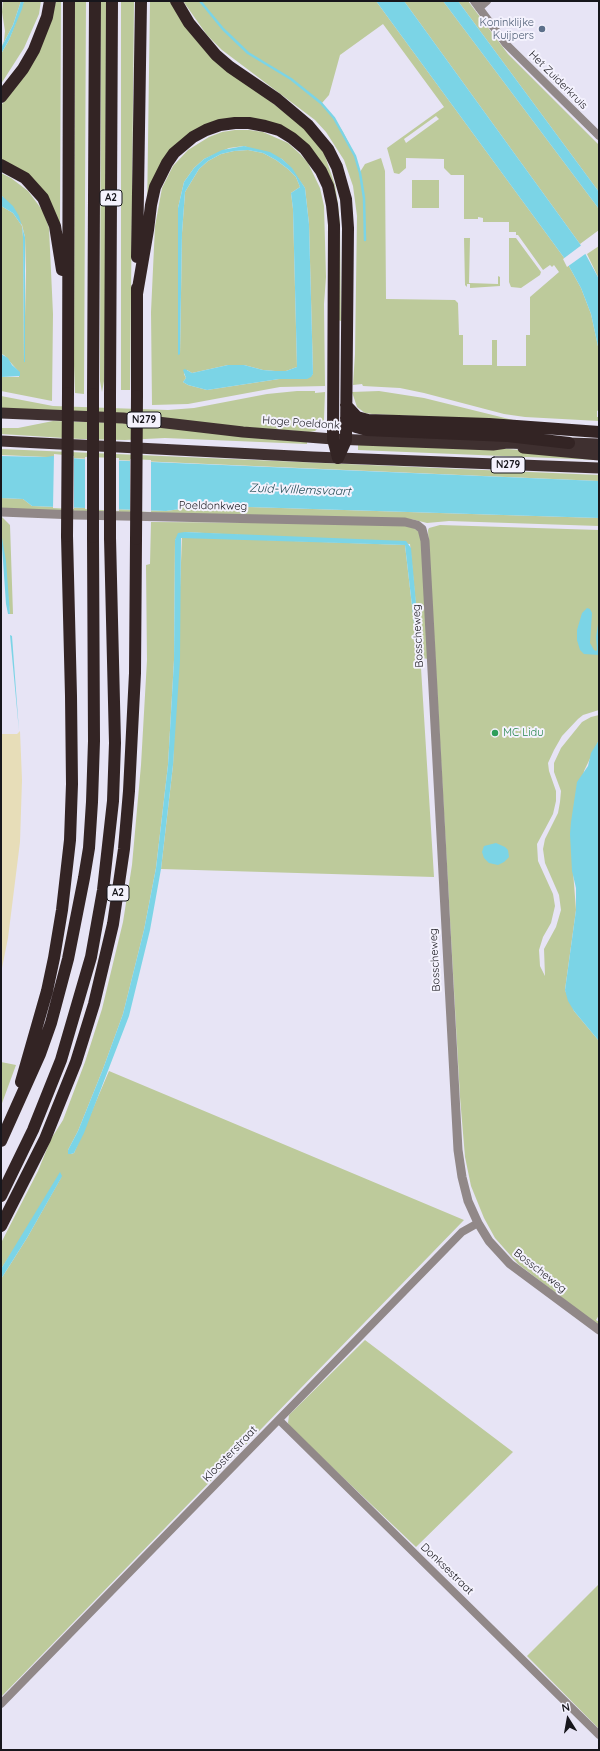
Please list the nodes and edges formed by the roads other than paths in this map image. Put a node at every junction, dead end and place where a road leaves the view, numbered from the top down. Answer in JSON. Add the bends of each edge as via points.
{"nodes":[{"id":1,"x":50,"y":1,"type":"edge"},
{"id":2,"x":69,"y":1,"type":"edge"},
{"id":3,"x":95,"y":1,"type":"edge"},
{"id":4,"x":112,"y":1,"type":"edge"},
{"id":5,"x":141,"y":1,"type":"edge"},
{"id":6,"x":176,"y":1,"type":"edge"},
{"id":7,"x":474,"y":1,"type":"edge"},
{"id":8,"x":487,"y":1,"type":"edge"},
{"id":9,"x":479,"y":8,"type":"junction"},
{"id":10,"x":1,"y":97,"type":"edge"},
{"id":11,"x":599,"y":136,"type":"edge"},
{"id":12,"x":1,"y":165,"type":"edge"},
{"id":13,"x":137,"y":294,"type":"junction"},
{"id":14,"x":68,"y":330,"type":"junction"},
{"id":15,"x":346,"y":405,"type":"junction"},
{"id":16,"x":1,"y":413,"type":"edge"},
{"id":17,"x":346,"y":418,"type":"junction"},
{"id":18,"x":599,"y":432,"type":"edge"},
{"id":19,"x":333,"y":439,"type":"junction"},
{"id":20,"x":346,"y":440,"type":"junction"},
{"id":21,"x":1,"y":441,"type":"edge"},
{"id":22,"x":569,"y":443,"type":"junction"},
{"id":23,"x":599,"y":444,"type":"edge"},
{"id":24,"x":493,"y":445,"type":"junction"},
{"id":25,"x":599,"y":455,"type":"edge"},
{"id":26,"x":338,"y":458,"type":"junction"},
{"id":27,"x":599,"y":468,"type":"edge"},
{"id":28,"x":1,"y":512,"type":"edge"},
{"id":29,"x":422,"y":529,"type":"joint"},
{"id":30,"x":10,"y":1124,"type":"junction"},
{"id":31,"x":1,"y":1141,"type":"edge"},
{"id":32,"x":1,"y":1196,"type":"edge"},
{"id":33,"x":478,"y":1223,"type":"junction"},
{"id":34,"x":1,"y":1226,"type":"edge"},
{"id":35,"x":599,"y":1330,"type":"edge"},
{"id":36,"x":279,"y":1420,"type":"junction"},
{"id":37,"x":1,"y":1704,"type":"edge"},
{"id":38,"x":599,"y":1735,"type":"edge"}],
"edges":[{"from":1,"to":10,"type":"highway","via":[[47,17],[34,50]]},
{"from":2,"to":14,"type":"highway","number":"A2"},
{"from":3,"to":30,"type":"highway","number":"A2","bridge":true,"via":[[94,741],[89,848],[71,944],[51,1023]]},
{"from":4,"to":32,"type":"highway","number":"A2","bridge":true,"via":[[110,538],[115,743],[113,801],[104,890],[91,957],[61,1060],[33,1130]]},
{"from":5,"to":13,"type":"highway","number":"A2"},
{"from":6,"to":15,"type":"highway","via":[[189,23],[216,55],[297,115],[318,136],[337,167],[346,199],[348,228]]},
{"from":7,"to":9,"type":"street","name":"Het Zuiderkruis"},
{"from":8,"to":9,"type":"street"},
{"from":9,"to":11,"type":"street","name":"Het Zuiderkruis","via":[[506,44]]},
{"from":12,"to":14,"type":"highway","number":"A2","via":[[34,186],[50,212],[59,245]]},
{"from":13,"to":19,"type":"highway","number":"A2","via":[[155,186],[174,153],[194,136],[220,125],[234,123],[265,126],[279,130],[292,138],[305,149],[322,171],[332,205]]},
{"from":13,"to":34,"type":"highway","number":"A2","bridge":true,"via":[[135,673],[123,856],[113,924],[94,1004],[76,1062],[45,1139]]},
{"from":14,"to":30,"type":"highway","number":"A2","bridge":true,"via":[[67,536],[72,784],[67,869],[47,991]]},
{"from":15,"to":17,"type":"highway"},
{"from":15,"to":18,"type":"highway","via":[[357,417],[368,420],[489,424]]},
{"from":16,"to":19,"type":"highway","name":"Hoge Poeldonk","number":"N279","via":[[122,418]]},
{"from":17,"to":20,"type":"highway"},
{"from":17,"to":22,"type":"highway","number":"N279","via":[[356,427],[367,430],[508,436]]},
{"from":19,"to":20,"type":"highway","name":"Hoge Poeldonk","number":"N279"},
{"from":19,"to":26,"type":"highway","number":"A2"},
{"from":20,"to":24,"type":"highway","name":"Hoge Poeldonk","number":"N279"},
{"from":20,"to":26,"type":"highway"},
{"from":21,"to":26,"type":"highway","number":"N279"},
{"from":22,"to":23,"type":"highway","name":"Hoge Poeldonk","number":"N279"},
{"from":22,"to":24,"type":"highway","name":"Hoge Poeldonk","number":"N279"},
{"from":24,"to":25,"type":"highway","number":"N279"},
{"from":26,"to":27,"type":"highway","number":"N279"},
{"from":28,"to":29,"type":"street","name":"Poeldonkweg","via":[[405,522]]},
{"from":29,"to":33,"type":"street","name":"Bosscheweg","via":[[425,541],[458,1150],[468,1201]]},
{"from":30,"to":31,"type":"highway","number":"A2"},
{"from":33,"to":35,"type":"street","name":"Bosscheweg","via":[[489,1241],[510,1264]]},
{"from":33,"to":36,"type":"street","name":"Kloosterstraat","via":[[462,1232]]},
{"from":36,"to":37,"type":"street","name":"Kloosterstraat"},
{"from":36,"to":38,"type":"street","name":"Donksestraat"}]}
